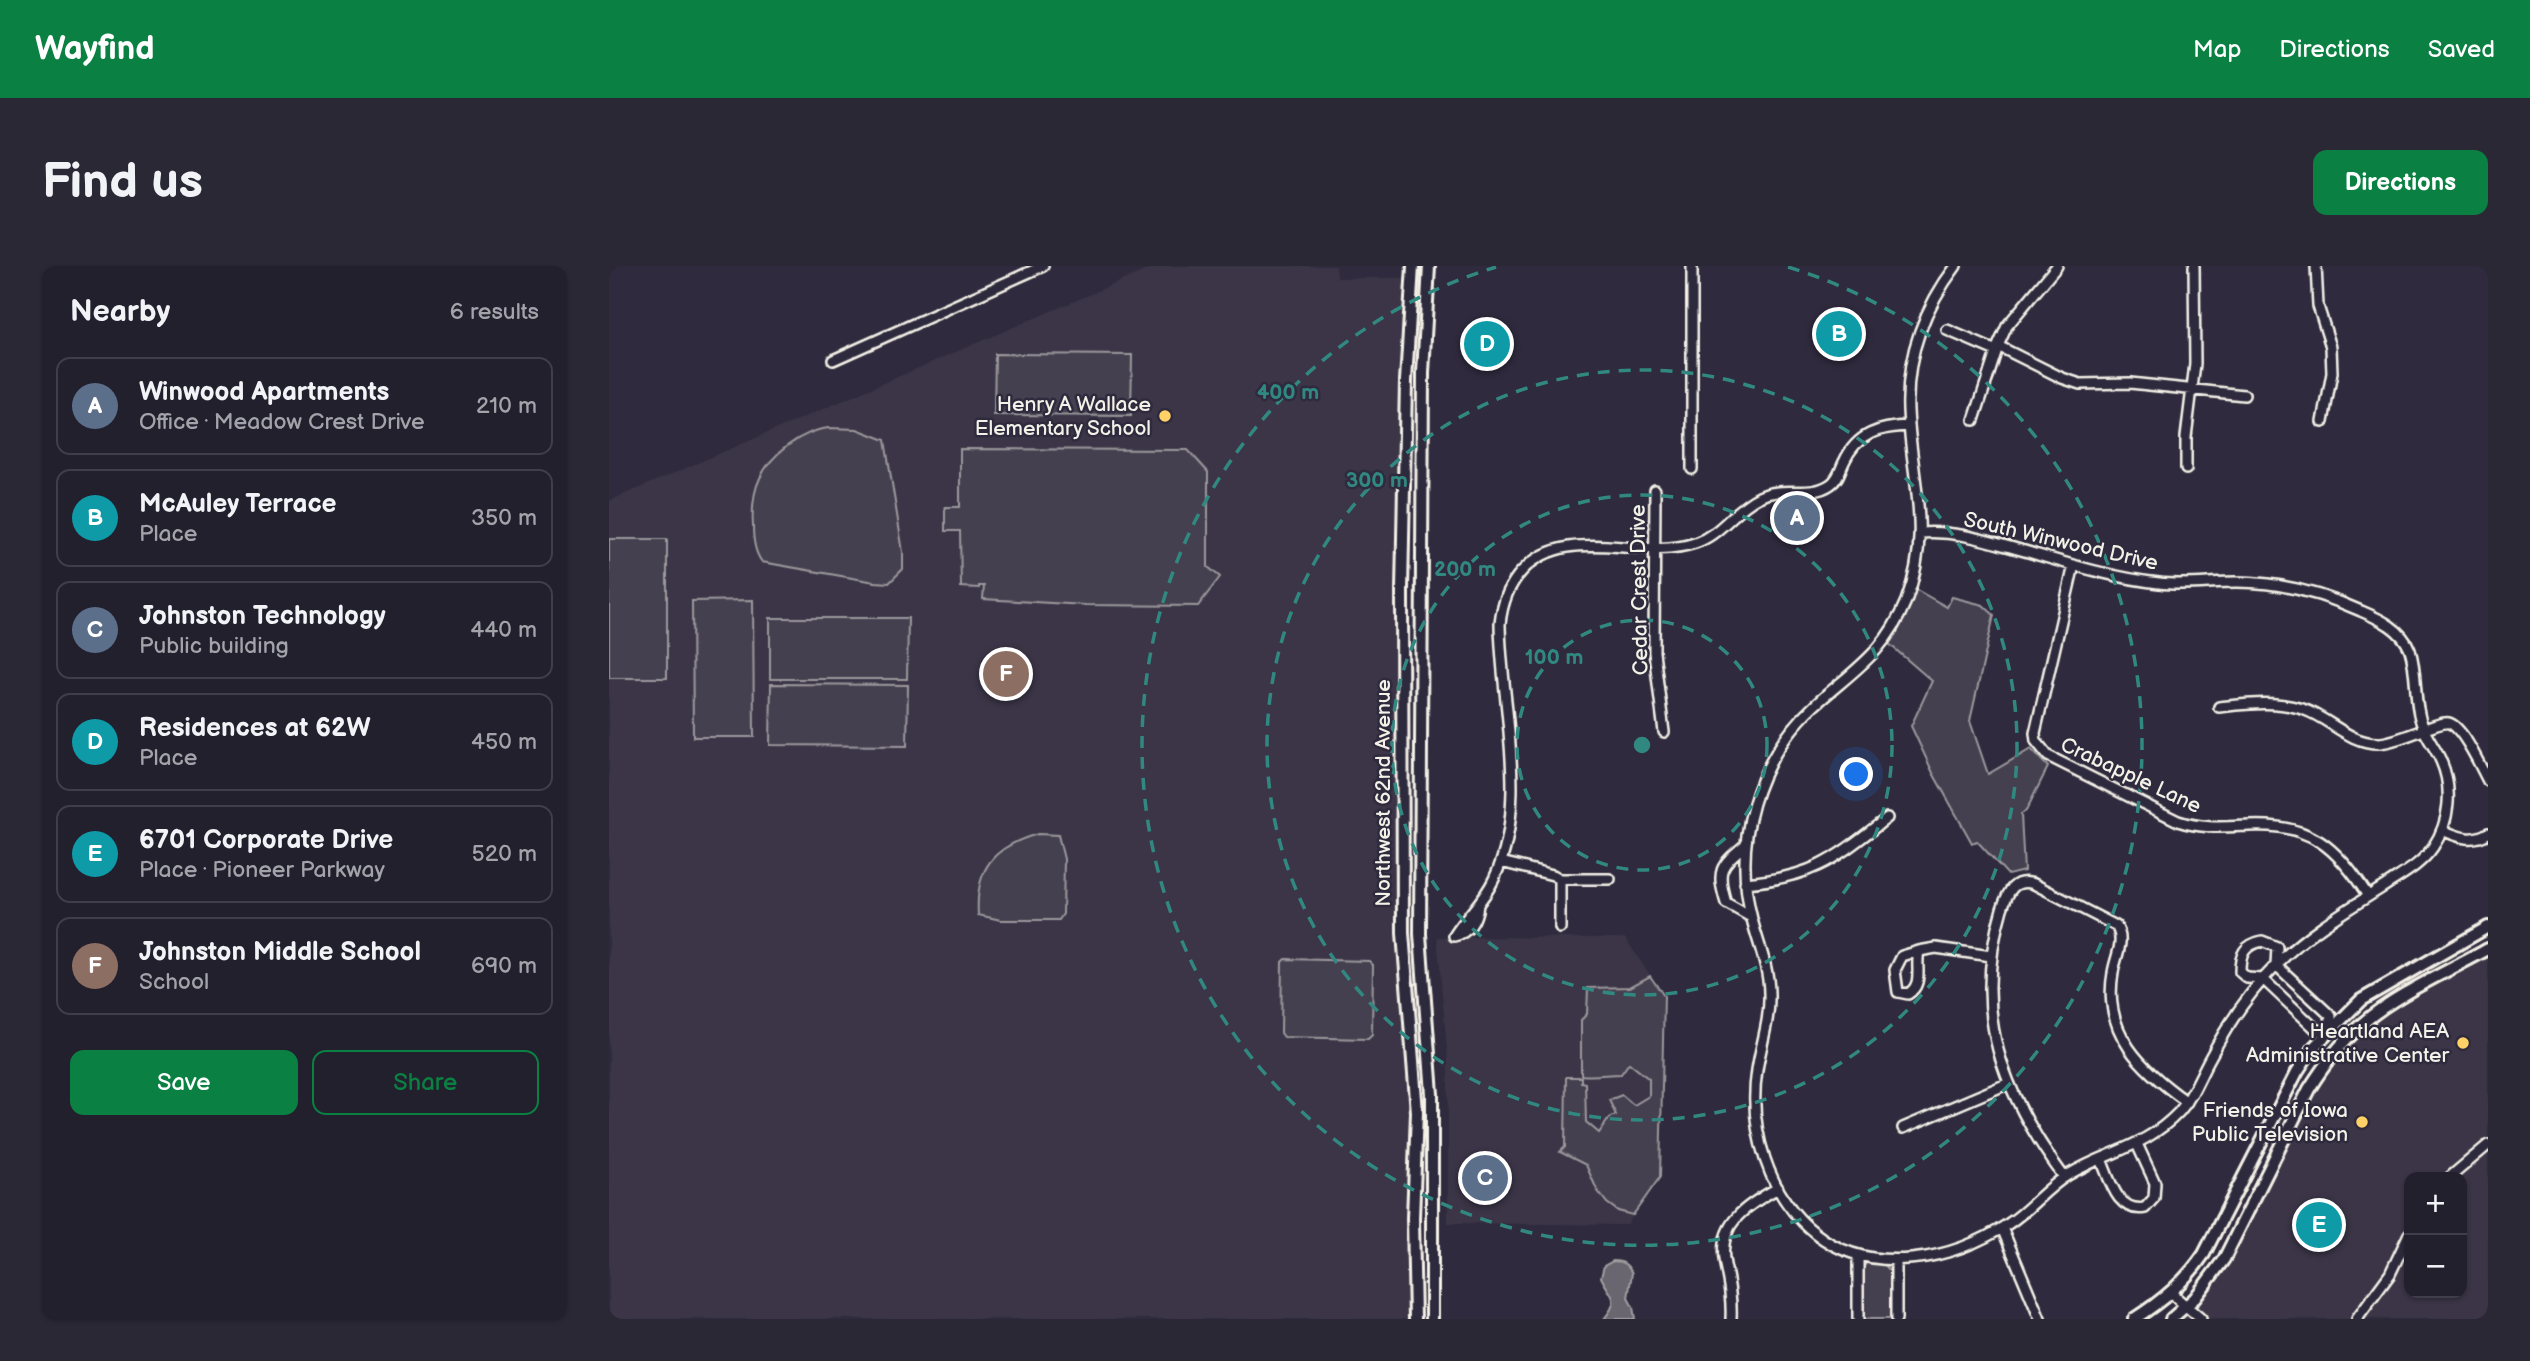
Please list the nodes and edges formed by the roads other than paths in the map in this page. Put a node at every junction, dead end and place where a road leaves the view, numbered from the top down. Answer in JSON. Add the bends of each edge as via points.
{"nodes":[{"id":1,"x":1043,"y":266,"type":"edge"},
{"id":2,"x":1413,"y":266,"type":"edge"},
{"id":3,"x":1429,"y":266,"type":"edge"},
{"id":4,"x":1692,"y":266,"type":"edge"},
{"id":5,"x":1956,"y":266,"type":"edge"},
{"id":6,"x":2057,"y":266,"type":"edge"},
{"id":7,"x":2194,"y":266,"type":"edge"},
{"id":8,"x":2316,"y":266,"type":"edge"},
{"id":9,"x":1947,"y":330,"type":"dead end"},
{"id":10,"x":1997,"y":349,"type":"junction"},
{"id":11,"x":833,"y":360,"type":"dead end"},
{"id":12,"x":2193,"y":390,"type":"junction"},
{"id":13,"x":2244,"y":395,"type":"dead end"},
{"id":14,"x":1973,"y":420,"type":"dead end"},
{"id":15,"x":2323,"y":422,"type":"dead end"},
{"id":16,"x":1909,"y":426,"type":"junction"},
{"id":17,"x":1692,"y":469,"type":"dead end"},
{"id":18,"x":2186,"y":469,"type":"dead end"},
{"id":19,"x":1655,"y":490,"type":"dead end"},
{"id":20,"x":1920,"y":533,"type":"junction"},
{"id":21,"x":1654,"y":550,"type":"junction"},
{"id":22,"x":2074,"y":565,"type":"junction"},
{"id":23,"x":2219,"y":706,"type":"dead end"},
{"id":24,"x":2424,"y":731,"type":"junction"},
{"id":25,"x":1664,"y":732,"type":"dead end"},
{"id":26,"x":2488,"y":781,"type":"edge"},
{"id":27,"x":1887,"y":818,"type":"dead end"},
{"id":28,"x":2442,"y":830,"type":"junction"},
{"id":29,"x":2488,"y":833,"type":"edge"},
{"id":30,"x":1745,"y":845,"type":"junction"},
{"id":31,"x":1501,"y":862,"type":"junction"},
{"id":32,"x":1610,"y":878,"type":"dead end"},
{"id":33,"x":1560,"y":879,"type":"junction"},
{"id":34,"x":1745,"y":883,"type":"junction"},
{"id":35,"x":2368,"y":896,"type":"junction"},
{"id":36,"x":1478,"y":905,"type":"dead end"},
{"id":37,"x":1751,"y":917,"type":"junction"},
{"id":38,"x":2488,"y":927,"type":"edge"},
{"id":39,"x":1560,"y":928,"type":"dead end"},
{"id":40,"x":2488,"y":949,"type":"edge"},
{"id":41,"x":1919,"y":951,"type":"junction"},
{"id":42,"x":1991,"y":956,"type":"junction"},
{"id":43,"x":2276,"y":965,"type":"junction"},
{"id":44,"x":2263,"y":979,"type":"junction"},
{"id":45,"x":2330,"y":1029,"type":"junction"},
{"id":46,"x":2344,"y":1041,"type":"junction"},
{"id":47,"x":2007,"y":1084,"type":"junction"},
{"id":48,"x":2187,"y":1102,"type":"junction"},
{"id":49,"x":1903,"y":1128,"type":"dead end"},
{"id":50,"x":2137,"y":1144,"type":"junction"},
{"id":51,"x":2488,"y":1145,"type":"edge"},
{"id":52,"x":2101,"y":1159,"type":"junction"},
{"id":53,"x":2456,"y":1172,"type":"edge"},
{"id":54,"x":2064,"y":1177,"type":"junction"},
{"id":55,"x":1778,"y":1188,"type":"junction"},
{"id":56,"x":2003,"y":1228,"type":"junction"},
{"id":57,"x":2408,"y":1235,"type":"edge"},
{"id":58,"x":1858,"y":1255,"type":"junction"},
{"id":59,"x":1896,"y":1260,"type":"junction"},
{"id":60,"x":2171,"y":1293,"type":"junction"},
{"id":61,"x":2188,"y":1305,"type":"junction"},
{"id":62,"x":1415,"y":1319,"type":"edge"},
{"id":63,"x":1432,"y":1319,"type":"edge"},
{"id":64,"x":1731,"y":1319,"type":"edge"},
{"id":65,"x":1858,"y":1319,"type":"edge"},
{"id":66,"x":1896,"y":1319,"type":"edge"},
{"id":67,"x":2040,"y":1319,"type":"edge"},
{"id":68,"x":2134,"y":1319,"type":"edge"},
{"id":69,"x":2171,"y":1319,"type":"edge"},
{"id":70,"x":2201,"y":1319,"type":"edge"},
{"id":71,"x":2357,"y":1319,"type":"edge"}],
"edges":[{"from":1,"to":11,"type":"street"},
{"from":2,"to":62,"type":"street","name":"Northwest 62nd Avenue","via":[[1402,597],[1403,933],[1417,1112]]},
{"from":3,"to":63,"type":"street","name":"Northwest 62nd Avenue","via":[[1423,373],[1420,934],[1432,1094]]},
{"from":4,"to":17,"type":"street"},
{"from":5,"to":16,"type":"street","via":[[1933,300],[1911,364]]},
{"from":6,"to":10,"type":"street","via":[[2016,313]]},
{"from":7,"to":12,"type":"street"},
{"from":8,"to":15,"type":"street","via":[[2318,306],[2331,347],[2332,373]]},
{"from":9,"to":10,"type":"street"},
{"from":10,"to":12,"type":"street","via":[[2080,384],[2130,383]]},
{"from":10,"to":14,"type":"street"},
{"from":12,"to":13,"type":"street"},
{"from":12,"to":18,"type":"street"},
{"from":16,"to":20,"type":"street"},
{"from":16,"to":21,"type":"street","via":[[1878,429],[1863,436],[1840,474],[1821,490],[1760,496],[1702,541]]},
{"from":19,"to":21,"type":"street","name":"Cedar Crest Drive"},
{"from":20,"to":22,"type":"street","name":"South Winwood Drive","via":[[1970,536]]},
{"from":20,"to":30,"type":"street","via":[[1913,578],[1891,630],[1868,661],[1806,714],[1781,745],[1760,783]]},
{"from":21,"to":25,"type":"street","name":"Cedar Crest Drive","via":[[1654,652]]},
{"from":21,"to":31,"type":"street","via":[[1562,547],[1527,566],[1510,587],[1500,624],[1512,807]]},
{"from":22,"to":24,"type":"street","name":"South Winwood Drive","via":[[2167,584],[2236,582],[2297,588],[2376,617],[2397,631],[2409,650]]},
{"from":22,"to":35,"type":"street","name":"Crabapple Lane","via":[[2035,733],[2042,751],[2193,826],[2283,827],[2305,834],[2343,859]]},
{"from":23,"to":24,"type":"street","via":[[2263,703],[2304,709],[2349,736],[2376,743]]},
{"from":24,"to":26,"type":"street","via":[[2440,723],[2453,724]]},
{"from":24,"to":28,"type":"street","name":"South Winwood Drive","via":[[2448,781]]},
{"from":27,"to":34,"type":"street","via":[[1818,867],[1784,879]]},
{"from":28,"to":29,"type":"street","via":[[2473,839]]},
{"from":28,"to":35,"type":"street","name":"South Winwood Drive","via":[[2418,863]]},
{"from":30,"to":34,"type":"street"},
{"from":30,"to":37,"type":"street","via":[[1725,862],[1720,881],[1726,903]]},
{"from":31,"to":33,"type":"street"},
{"from":31,"to":36,"type":"street"},
{"from":32,"to":33,"type":"street"},
{"from":33,"to":39,"type":"street"},
{"from":34,"to":37,"type":"street"},
{"from":35,"to":43,"type":"street","name":"South Winwood Drive"},
{"from":37,"to":55,"type":"street","via":[[1770,991],[1755,1080],[1756,1119]]},
{"from":38,"to":45,"type":"street","via":[[2361,1000]]},
{"from":40,"to":46,"type":"street","via":[[2390,1004]]},
{"from":41,"to":41,"type":"street","via":[[1902,956],[1895,970],[1898,992],[1915,990]]},
{"from":41,"to":42,"type":"street","via":[[1936,948]]},
{"from":42,"to":47,"type":"street","via":[[1993,1037]]},
{"from":42,"to":48,"type":"street","via":[[2008,890],[2016,884],[2034,884],[2116,926],[2122,940],[2112,984],[2119,1030],[2148,1073]]},
{"from":43,"to":44,"type":"street"},
{"from":43,"to":44,"type":"street","via":[[2277,947],[2262,941],[2243,951],[2240,971],[2247,978]]},
{"from":43,"to":45,"type":"street","via":[[2331,1016]]},
{"from":44,"to":45,"type":"street","via":[[2318,1031]]},
{"from":44,"to":48,"type":"street","via":[[2231,1021]]},
{"from":45,"to":46,"type":"street"},
{"from":45,"to":60,"type":"street","via":[[2297,1072],[2204,1254]]},
{"from":46,"to":61,"type":"street","via":[[2309,1089],[2224,1259]]},
{"from":47,"to":49,"type":"street"},
{"from":47,"to":54,"type":"street"},
{"from":48,"to":50,"type":"street","via":[[2163,1127]]},
{"from":50,"to":52,"type":"street"},
{"from":50,"to":52,"type":"street","via":[[2155,1183],[2154,1198],[2145,1208],[2131,1208],[2120,1201]]},
{"from":51,"to":53,"type":"street"},
{"from":52,"to":54,"type":"street"},
{"from":54,"to":56,"type":"street"},
{"from":55,"to":58,"type":"street","via":[[1815,1234]]},
{"from":55,"to":64,"type":"street","via":[[1744,1208],[1726,1234],[1723,1254],[1732,1298]]},
{"from":56,"to":59,"type":"street","via":[[1942,1253]]},
{"from":56,"to":67,"type":"street"},
{"from":57,"to":71,"type":"street","via":[[2384,1283]]},
{"from":58,"to":59,"type":"street"},
{"from":58,"to":65,"type":"street"},
{"from":59,"to":66,"type":"street"},
{"from":60,"to":61,"type":"street"},
{"from":60,"to":68,"type":"street"},
{"from":61,"to":69,"type":"street"},
{"from":61,"to":70,"type":"street"}]}
